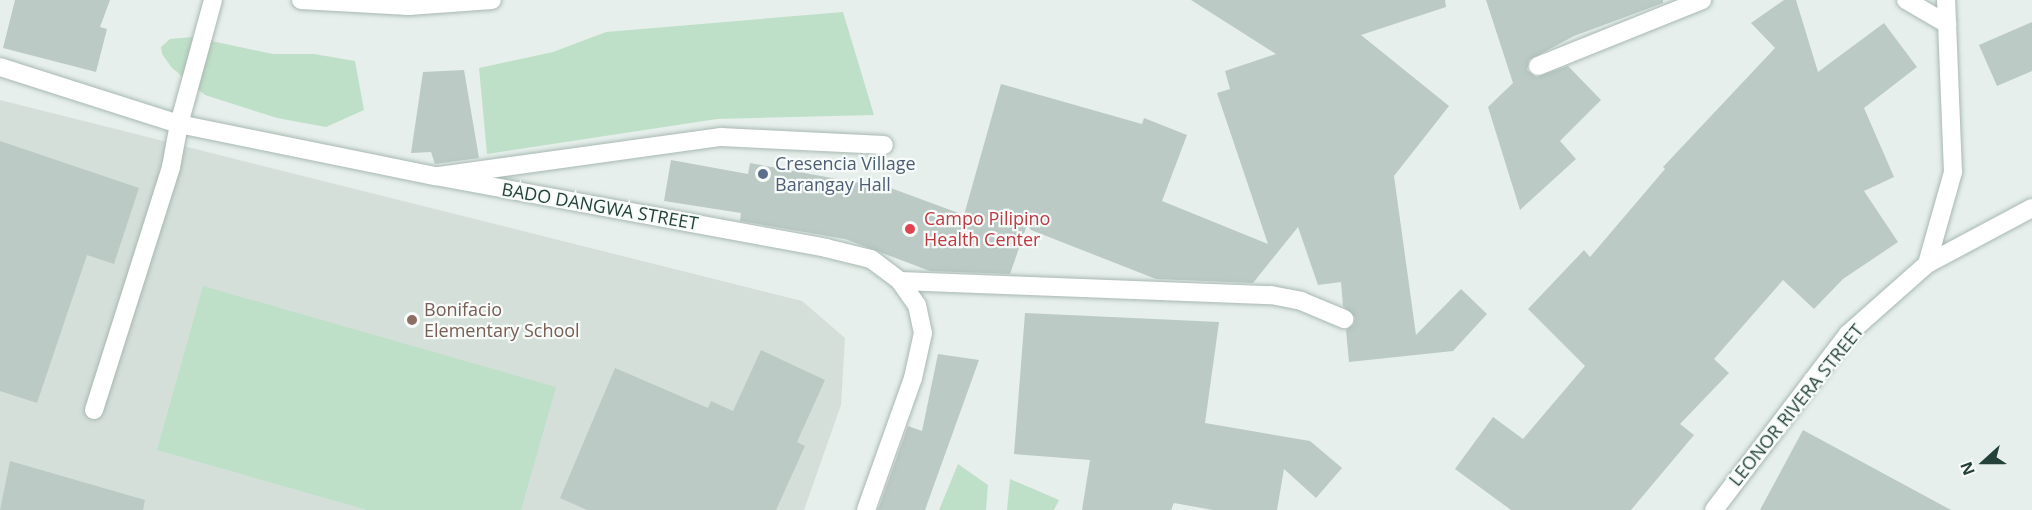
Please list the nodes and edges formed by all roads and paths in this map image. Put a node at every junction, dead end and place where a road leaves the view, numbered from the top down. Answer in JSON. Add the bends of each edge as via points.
{"nodes":[{"id":1,"x":213,"y":0,"type":"edge"},
{"id":2,"x":301,"y":0,"type":"edge"},
{"id":3,"x":492,"y":0,"type":"edge"},
{"id":4,"x":1702,"y":0,"type":"edge"},
{"id":5,"x":1906,"y":0,"type":"edge"},
{"id":6,"x":1946,"y":0,"type":"edge"},
{"id":7,"x":1947,"y":24,"type":"junction"},
{"id":8,"x":1538,"y":66,"type":"dead end"},
{"id":9,"x":0,"y":67,"type":"edge"},
{"id":10,"x":179,"y":124,"type":"junction"},
{"id":11,"x":884,"y":145,"type":"dead end"},
{"id":12,"x":435,"y":176,"type":"junction"},
{"id":13,"x":2032,"y":208,"type":"edge"},
{"id":14,"x":1927,"y":264,"type":"junction"},
{"id":15,"x":900,"y":281,"type":"junction"},
{"id":16,"x":1344,"y":319,"type":"dead end"},
{"id":17,"x":94,"y":410,"type":"dead end"},
{"id":18,"x":866,"y":510,"type":"edge"},
{"id":19,"x":1714,"y":510,"type":"edge"}],
"edges":[{"from":1,"to":10,"type":"street"},
{"from":2,"to":3,"type":"street","via":[[409,6]]},
{"from":4,"to":8,"type":"street"},
{"from":5,"to":7,"type":"street"},
{"from":6,"to":7,"type":"street"},
{"from":7,"to":14,"type":"street","via":[[1953,172]]},
{"from":9,"to":10,"type":"street","name":"BADO DANGWA STREET"},
{"from":10,"to":12,"type":"street","name":"BADO DANGWA STREET"},
{"from":10,"to":17,"type":"street","via":[[171,167]]},
{"from":11,"to":12,"type":"street","via":[[722,137]]},
{"from":12,"to":15,"type":"street","name":"BADO DANGWA STREET","via":[[826,248],[871,259]]},
{"from":13,"to":14,"type":"street","name":"LEONOR RIVERA STREET"},
{"from":14,"to":19,"type":"street","name":"LEONOR RIVERA STREET","via":[[1848,334]]},
{"from":15,"to":16,"type":"street","via":[[1271,295],[1301,301]]},
{"from":15,"to":18,"type":"street","name":"BADO DANGWA STREET","via":[[917,305],[923,333],[913,378]]}]}
